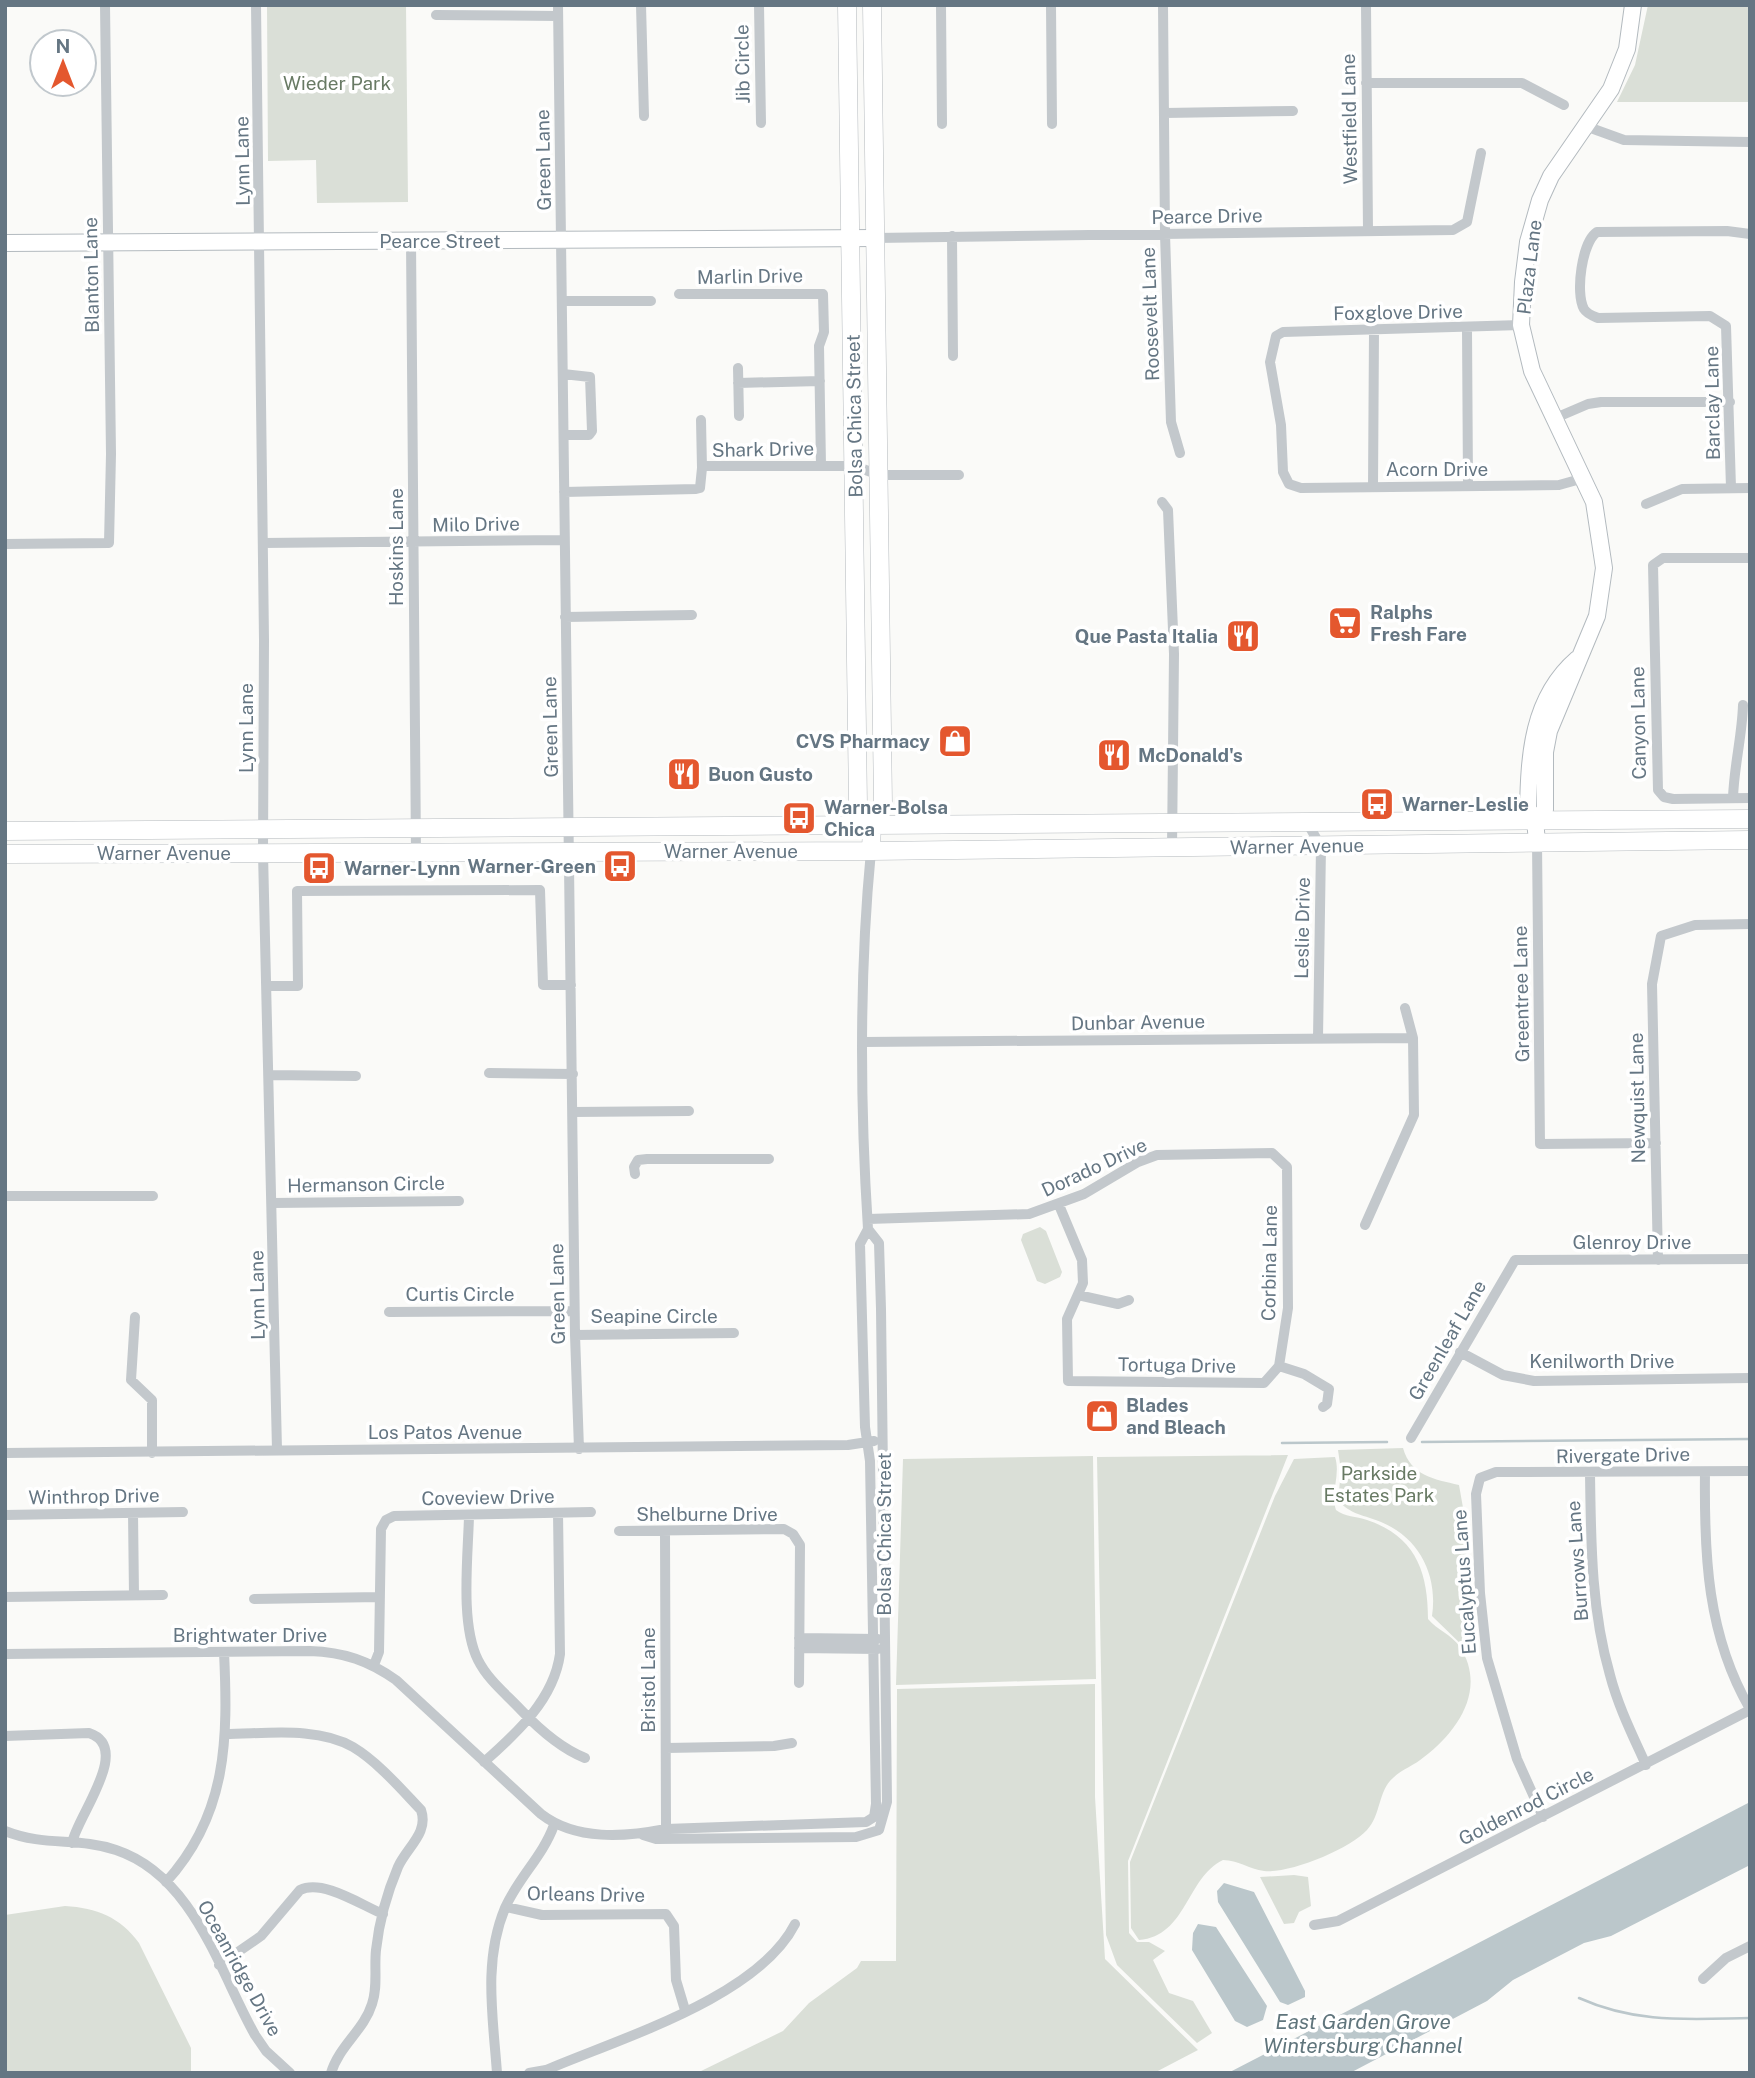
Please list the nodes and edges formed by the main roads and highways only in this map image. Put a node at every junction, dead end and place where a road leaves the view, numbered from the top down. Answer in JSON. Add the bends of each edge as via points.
{"nodes":[{"id":1,"x":847,"y":5,"type":"edge"},
{"id":2,"x":872,"y":5,"type":"edge"},
{"id":3,"x":857,"y":608,"type":"junction"},
{"id":4,"x":881,"y":608,"type":"junction"},
{"id":5,"x":1750,"y":819,"type":"edge"},
{"id":6,"x":872,"y":823,"type":"junction"},
{"id":7,"x":5,"y":831,"type":"edge"},
{"id":8,"x":1750,"y":840,"type":"edge"},
{"id":9,"x":871,"y":851,"type":"junction"},
{"id":10,"x":5,"y":854,"type":"edge"}],
"edges":[{"from":1,"to":3,"type":"main road","name":"Bolsa Chica Street"},
{"from":2,"to":4,"type":"main road","name":"Bolsa Chica Street"},
{"from":3,"to":4,"type":"main road"},
{"from":3,"to":6,"type":"main road","name":"Bolsa Chica Street","via":[[858,806]]},
{"from":4,"to":6,"type":"main road","name":"Bolsa Chica Street","via":[[883,804]]},
{"from":5,"to":6,"type":"main road","name":"Warner Avenue"},
{"from":6,"to":7,"type":"main road","name":"Warner Avenue"},
{"from":6,"to":9,"type":"main road","name":"Bolsa Chica Street"},
{"from":8,"to":9,"type":"main road","name":"Warner Avenue"},
{"from":9,"to":10,"type":"main road","name":"Warner Avenue"}]}
